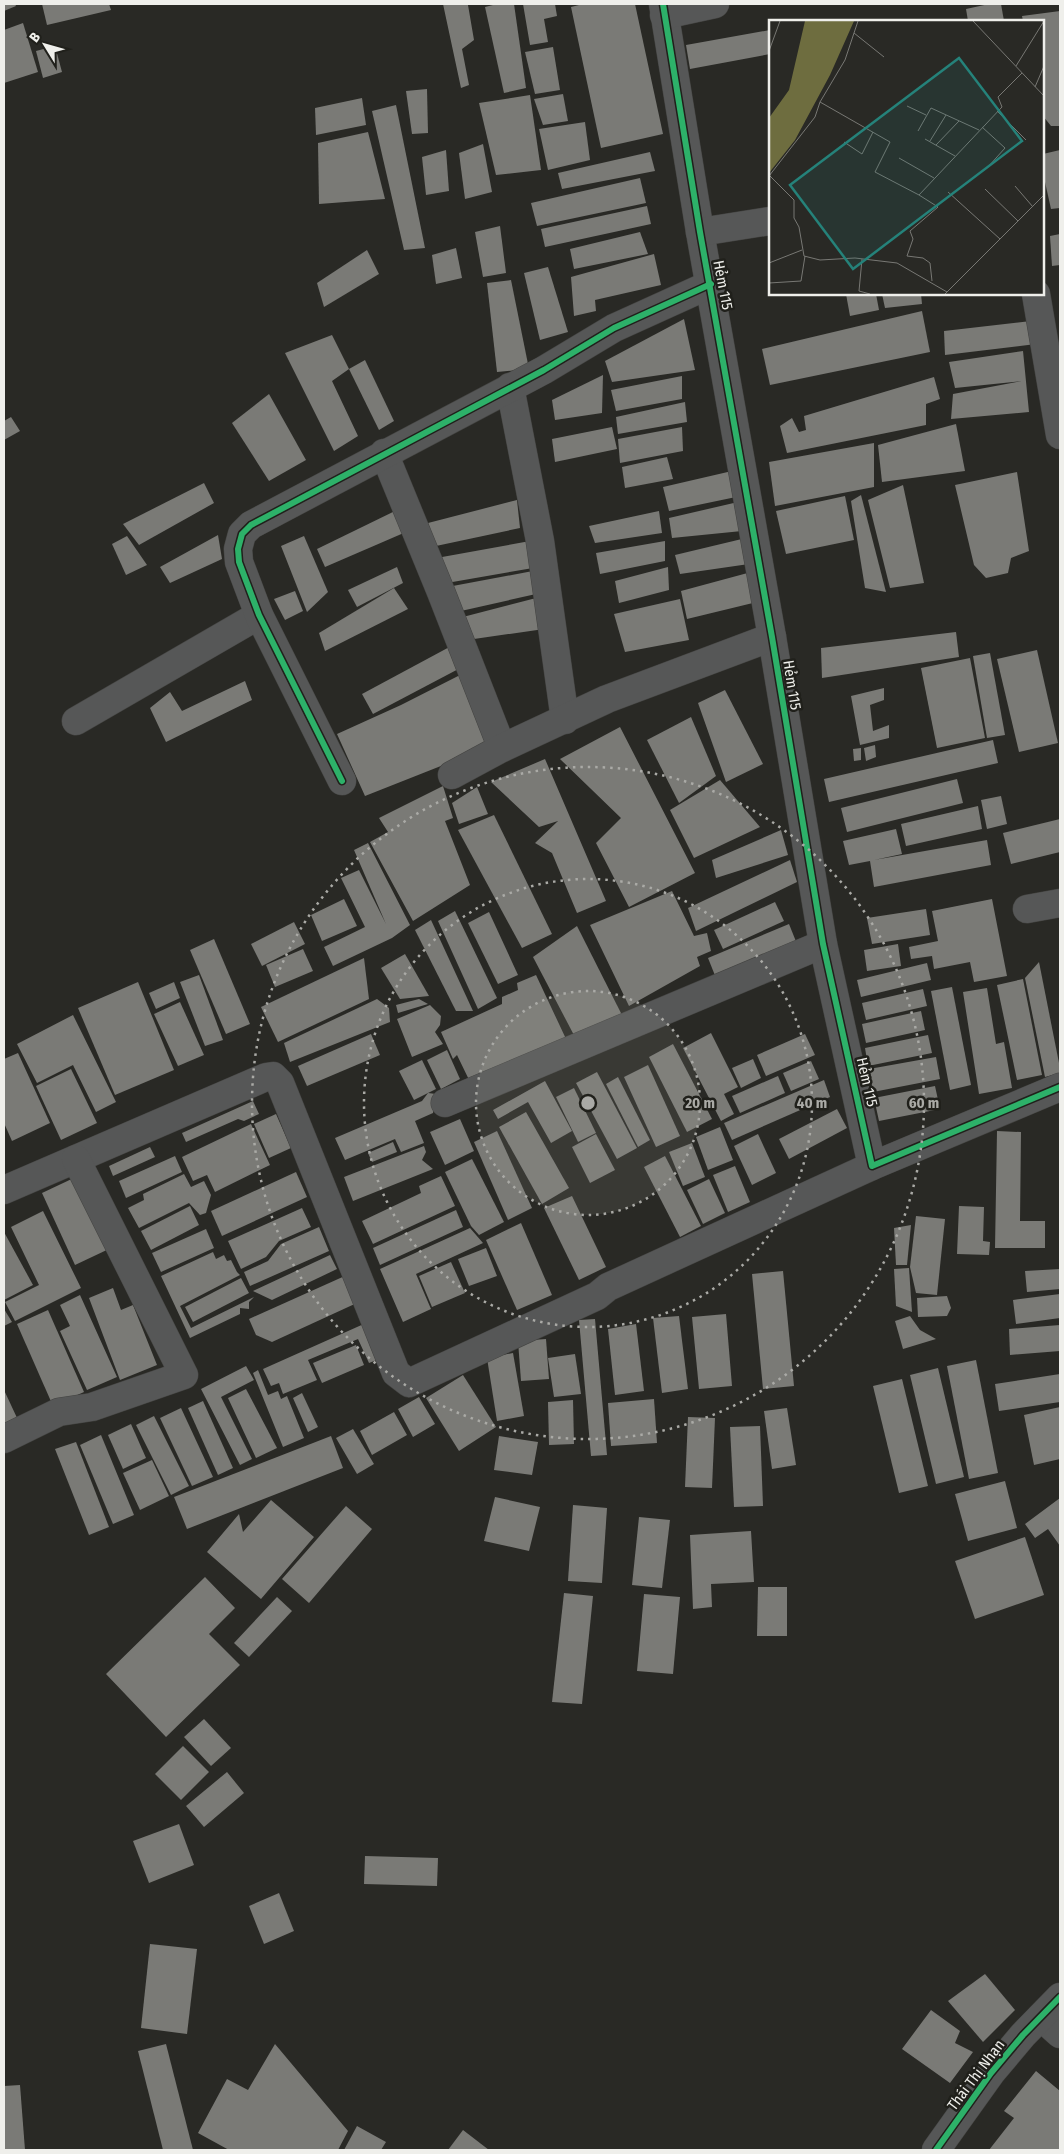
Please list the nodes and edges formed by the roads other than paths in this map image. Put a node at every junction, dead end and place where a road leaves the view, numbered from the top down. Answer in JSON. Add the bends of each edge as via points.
{"nodes":[{"id":1,"x":715,"y":4,"type":"edge"},
{"id":2,"x":663,"y":9,"type":"edge"},
{"id":3,"x":769,"y":222,"type":"edge"},
{"id":4,"x":700,"y":232,"type":"junction"},
{"id":5,"x":711,"y":284,"type":"junction"},
{"id":6,"x":1036,"y":295,"type":"edge"},
{"id":7,"x":510,"y":387,"type":"junction"},
{"id":8,"x":1060,"y":435,"type":"edge"},
{"id":9,"x":384,"y":453,"type":"junction"},
{"id":10,"x":259,"y":615,"type":"junction"},
{"id":11,"x":772,"y":637,"type":"junction"},
{"id":12,"x":565,"y":720,"type":"junction"},
{"id":13,"x":76,"y":721,"type":"dead end"},
{"id":14,"x":502,"y":748,"type":"junction"},
{"id":15,"x":452,"y":775,"type":"dead end"},
{"id":16,"x":342,"y":781,"type":"dead end"},
{"id":17,"x":1060,"y":903,"type":"edge"},
{"id":18,"x":1027,"y":909,"type":"dead end"},
{"id":19,"x":823,"y":944,"type":"junction"},
{"id":20,"x":1060,"y":1088,"type":"edge"},
{"id":21,"x":445,"y":1103,"type":"dead end"},
{"id":22,"x":76,"y":1159,"type":"junction"},
{"id":23,"x":872,"y":1166,"type":"junction"},
{"id":24,"x":4,"y":1190,"type":"edge"},
{"id":25,"x":4,"y":1439,"type":"edge"},
{"id":26,"x":1060,"y":1996,"type":"edge"},
{"id":27,"x":1051,"y":2026,"type":"edge"},
{"id":28,"x":936,"y":2150,"type":"edge"}],
"edges":[{"from":1,"to":2,"type":"street"},
{"from":2,"to":4,"type":"street","name":"Hẻm 115"},
{"from":3,"to":4,"type":"street"},
{"from":4,"to":5,"type":"street","name":"Hẻm 115"},
{"from":5,"to":7,"type":"street","via":[[614,328]]},
{"from":5,"to":11,"type":"street","name":"Hẻm 115"},
{"from":6,"to":8,"type":"street"},
{"from":7,"to":9,"type":"street"},
{"from":7,"to":12,"type":"street","via":[[540,541]]},
{"from":9,"to":10,"type":"street","via":[[250,525],[242,534],[239,562]]},
{"from":9,"to":14,"type":"street"},
{"from":10,"to":13,"type":"street"},
{"from":10,"to":16,"type":"street"},
{"from":11,"to":12,"type":"street","via":[[607,699]]},
{"from":11,"to":19,"type":"street","name":"Hẻm 115"},
{"from":12,"to":14,"type":"street"},
{"from":14,"to":15,"type":"street"},
{"from":17,"to":18,"type":"street"},
{"from":19,"to":21,"type":"street"},
{"from":19,"to":23,"type":"street","name":"Hẻm 115"},
{"from":20,"to":23,"type":"street"},
{"from":22,"to":23,"type":"street","via":[[266,1076],[273,1076],[280,1083],[396,1373],[409,1383],[597,1296],[608,1286]]},
{"from":22,"to":24,"type":"street"},
{"from":22,"to":25,"type":"street","via":[[184,1375],[92,1407],[59,1412]]},
{"from":26,"to":27,"type":"street","name":"Thái Thị Nhạn"},
{"from":27,"to":28,"type":"street","name":"Thái Thị Nhạn","via":[[1023,2035]]}]}
